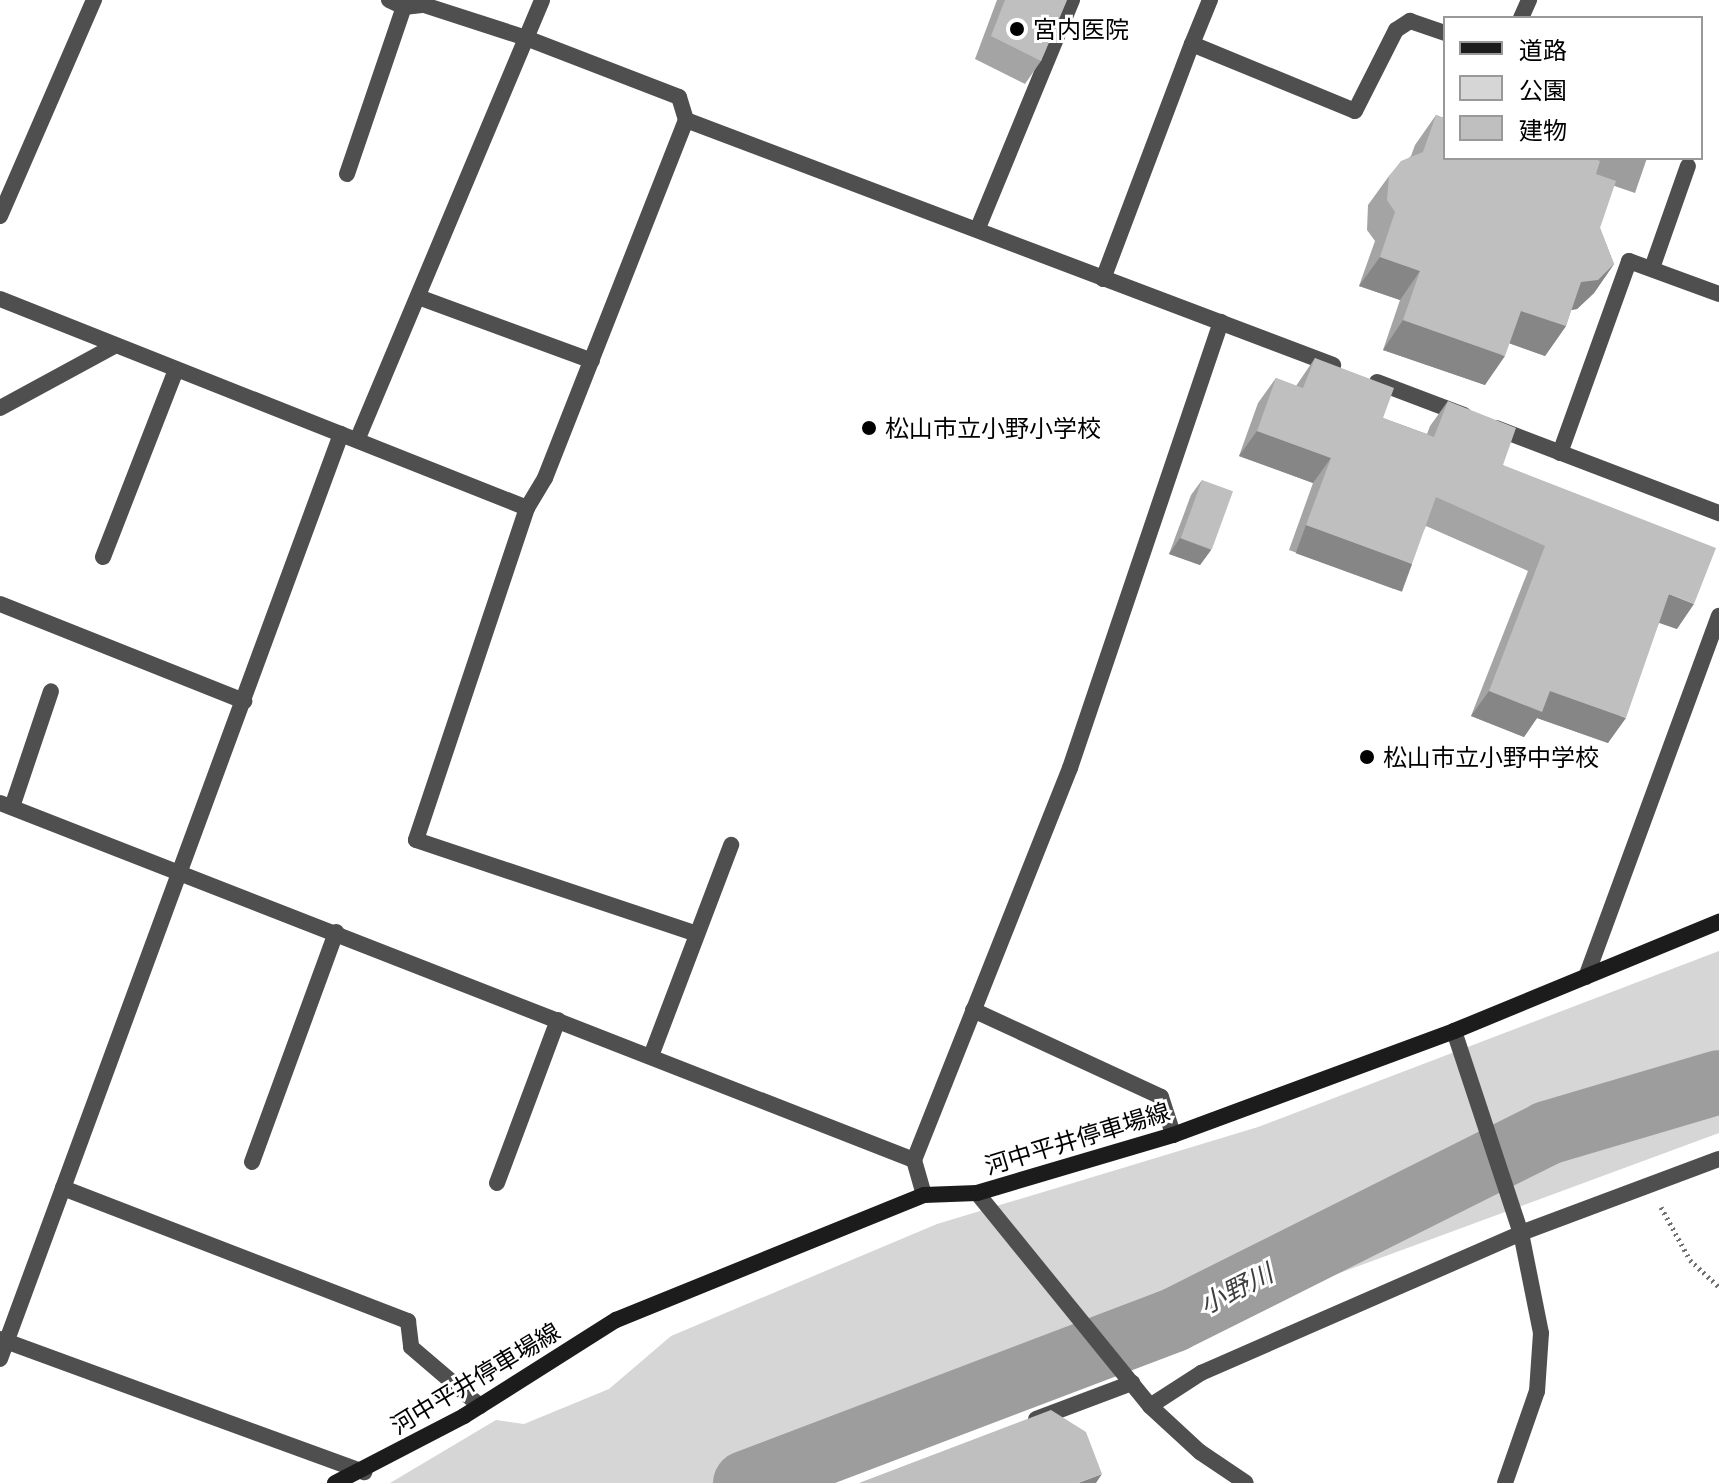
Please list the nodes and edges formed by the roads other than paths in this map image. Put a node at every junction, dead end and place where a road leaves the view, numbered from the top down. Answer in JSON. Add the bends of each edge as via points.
{"nodes":[{"id":1,"x":94,"y":0,"type":"edge"},
{"id":2,"x":542,"y":0,"type":"edge"},
{"id":3,"x":1072,"y":0,"type":"edge"},
{"id":4,"x":1210,"y":0,"type":"edge"},
{"id":5,"x":397,"y":3,"type":"edge"},
{"id":6,"x":1443,"y":32,"type":"edge"},
{"id":7,"x":526,"y":38,"type":"junction"},
{"id":8,"x":1192,"y":44,"type":"junction"},
{"id":9,"x":686,"y":120,"type":"junction"},
{"id":10,"x":1688,"y":166,"type":"dead end"},
{"id":11,"x":347,"y":174,"type":"dead end"},
{"id":12,"x":0,"y":216,"type":"edge"},
{"id":13,"x":978,"y":228,"type":"junction"},
{"id":14,"x":1652,"y":268,"type":"junction"},
{"id":15,"x":1103,"y":279,"type":"junction"},
{"id":16,"x":1719,"y":294,"type":"edge"},
{"id":17,"x":421,"y":298,"type":"junction"},
{"id":18,"x":0,"y":299,"type":"edge"},
{"id":19,"x":1221,"y":322,"type":"junction"},
{"id":20,"x":114,"y":346,"type":"junction"},
{"id":21,"x":592,"y":361,"type":"junction"},
{"id":22,"x":176,"y":370,"type":"junction"},
{"id":23,"x":0,"y":408,"type":"edge"},
{"id":24,"x":350,"y":436,"type":"junction"},
{"id":25,"x":1560,"y":453,"type":"junction"},
{"id":26,"x":527,"y":508,"type":"junction"},
{"id":27,"x":1719,"y":513,"type":"edge"},
{"id":28,"x":103,"y":557,"type":"dead end"},
{"id":29,"x":0,"y":604,"type":"edge"},
{"id":30,"x":1719,"y":616,"type":"edge"},
{"id":31,"x":51,"y":691,"type":"dead end"},
{"id":32,"x":244,"y":701,"type":"junction"},
{"id":33,"x":6,"y":805,"type":"edge"},
{"id":34,"x":731,"y":845,"type":"dead end"},
{"id":35,"x":179,"y":870,"type":"junction"},
{"id":36,"x":1719,"y":922,"type":"edge"},
{"id":37,"x":336,"y":932,"type":"junction"},
{"id":38,"x":697,"y":934,"type":"junction"},
{"id":39,"x":1586,"y":977,"type":"junction"},
{"id":40,"x":973,"y":1010,"type":"junction"},
{"id":41,"x":558,"y":1020,"type":"junction"},
{"id":42,"x":1454,"y":1031,"type":"junction"},
{"id":43,"x":651,"y":1056,"type":"junction"},
{"id":44,"x":1173,"y":1135,"type":"junction"},
{"id":45,"x":1719,"y":1159,"type":"edge"},
{"id":46,"x":914,"y":1160,"type":"junction"},
{"id":47,"x":252,"y":1162,"type":"dead end"},
{"id":48,"x":497,"y":1183,"type":"dead end"},
{"id":49,"x":63,"y":1188,"type":"junction"},
{"id":50,"x":924,"y":1195,"type":"junction"},
{"id":51,"x":980,"y":1197,"type":"junction"},
{"id":52,"x":1518,"y":1226,"type":"junction"},
{"id":53,"x":4,"y":1340,"type":"edge"},
{"id":54,"x":0,"y":1359,"type":"edge"},
{"id":55,"x":1128,"y":1377,"type":"junction"},
{"id":56,"x":480,"y":1406,"type":"junction"},
{"id":57,"x":1150,"y":1406,"type":"junction"},
{"id":58,"x":1015,"y":1427,"type":"edge"},
{"id":59,"x":364,"y":1472,"type":"junction"},
{"id":60,"x":335,"y":1483,"type":"edge"},
{"id":61,"x":1246,"y":1483,"type":"edge"},
{"id":62,"x":1505,"y":1483,"type":"edge"}],
"edges":[{"from":1,"to":12,"type":"street"},
{"from":2,"to":7,"type":"street"},
{"from":3,"to":13,"type":"street"},
{"from":4,"to":8,"type":"street"},
{"from":5,"to":7,"type":"street","via":[[424,5]]},
{"from":5,"to":11,"type":"street"},
{"from":6,"to":8,"type":"street","via":[[1410,21],[1396,30],[1355,111]]},
{"from":7,"to":9,"type":"street","via":[[679,97]]},
{"from":7,"to":17,"type":"street"},
{"from":8,"to":15,"type":"street"},
{"from":9,"to":13,"type":"street"},
{"from":9,"to":21,"type":"street"},
{"from":10,"to":14,"type":"street"},
{"from":13,"to":15,"type":"street"},
{"from":14,"to":16,"type":"street"},
{"from":14,"to":25,"type":"street","via":[[1629,261]]},
{"from":15,"to":19,"type":"street"},
{"from":17,"to":21,"type":"street"},
{"from":17,"to":24,"type":"street"},
{"from":18,"to":20,"type":"street"},
{"from":19,"to":25,"type":"street"},
{"from":19,"to":40,"type":"street","via":[[1070,768]]},
{"from":20,"to":22,"type":"street"},
{"from":20,"to":23,"type":"street"},
{"from":21,"to":26,"type":"street","via":[[545,478]]},
{"from":22,"to":24,"type":"street"},
{"from":22,"to":28,"type":"street"},
{"from":24,"to":26,"type":"street"},
{"from":24,"to":32,"type":"street"},
{"from":25,"to":27,"type":"street"},
{"from":26,"to":38,"type":"street","via":[[416,840]]},
{"from":29,"to":32,"type":"street"},
{"from":30,"to":39,"type":"street"},
{"from":31,"to":33,"type":"street"},
{"from":32,"to":35,"type":"street"},
{"from":33,"to":35,"type":"street"},
{"from":34,"to":38,"type":"street"},
{"from":35,"to":37,"type":"street"},
{"from":35,"to":49,"type":"street"},
{"from":36,"to":39,"type":"main road","name":"河中平井停車場線"},
{"from":37,"to":41,"type":"street"},
{"from":37,"to":47,"type":"street"},
{"from":38,"to":43,"type":"street"},
{"from":39,"to":42,"type":"main road","name":"河中平井停車場線"},
{"from":40,"to":44,"type":"street","via":[[1161,1097]]},
{"from":40,"to":46,"type":"street"},
{"from":41,"to":43,"type":"street"},
{"from":41,"to":48,"type":"street"},
{"from":42,"to":44,"type":"main road","name":"河中平井停車場線"},
{"from":42,"to":52,"type":"street"},
{"from":43,"to":46,"type":"street"},
{"from":44,"to":51,"type":"main road","name":"河中平井停車場線"},
{"from":45,"to":52,"type":"street"},
{"from":46,"to":50,"type":"street"},
{"from":49,"to":53,"type":"street"},
{"from":49,"to":56,"type":"street","via":[[408,1321],[411,1347]]},
{"from":50,"to":51,"type":"main road","name":"河中平井停車場線"},
{"from":50,"to":56,"type":"main road","name":"河中平井停車場線","via":[[616,1320]]},
{"from":51,"to":55,"type":"street"},
{"from":52,"to":57,"type":"street","via":[[1201,1373]]},
{"from":52,"to":62,"type":"street","via":[[1541,1333],[1537,1391]]},
{"from":53,"to":54,"type":"street"},
{"from":53,"to":59,"type":"street"},
{"from":55,"to":57,"type":"street"},
{"from":55,"to":58,"type":"street"},
{"from":56,"to":59,"type":"main road","name":"河中平井停車場線"},
{"from":57,"to":61,"type":"street","via":[[1200,1452]]},
{"from":59,"to":60,"type":"main road","name":"河中平井停車場線"}]}
